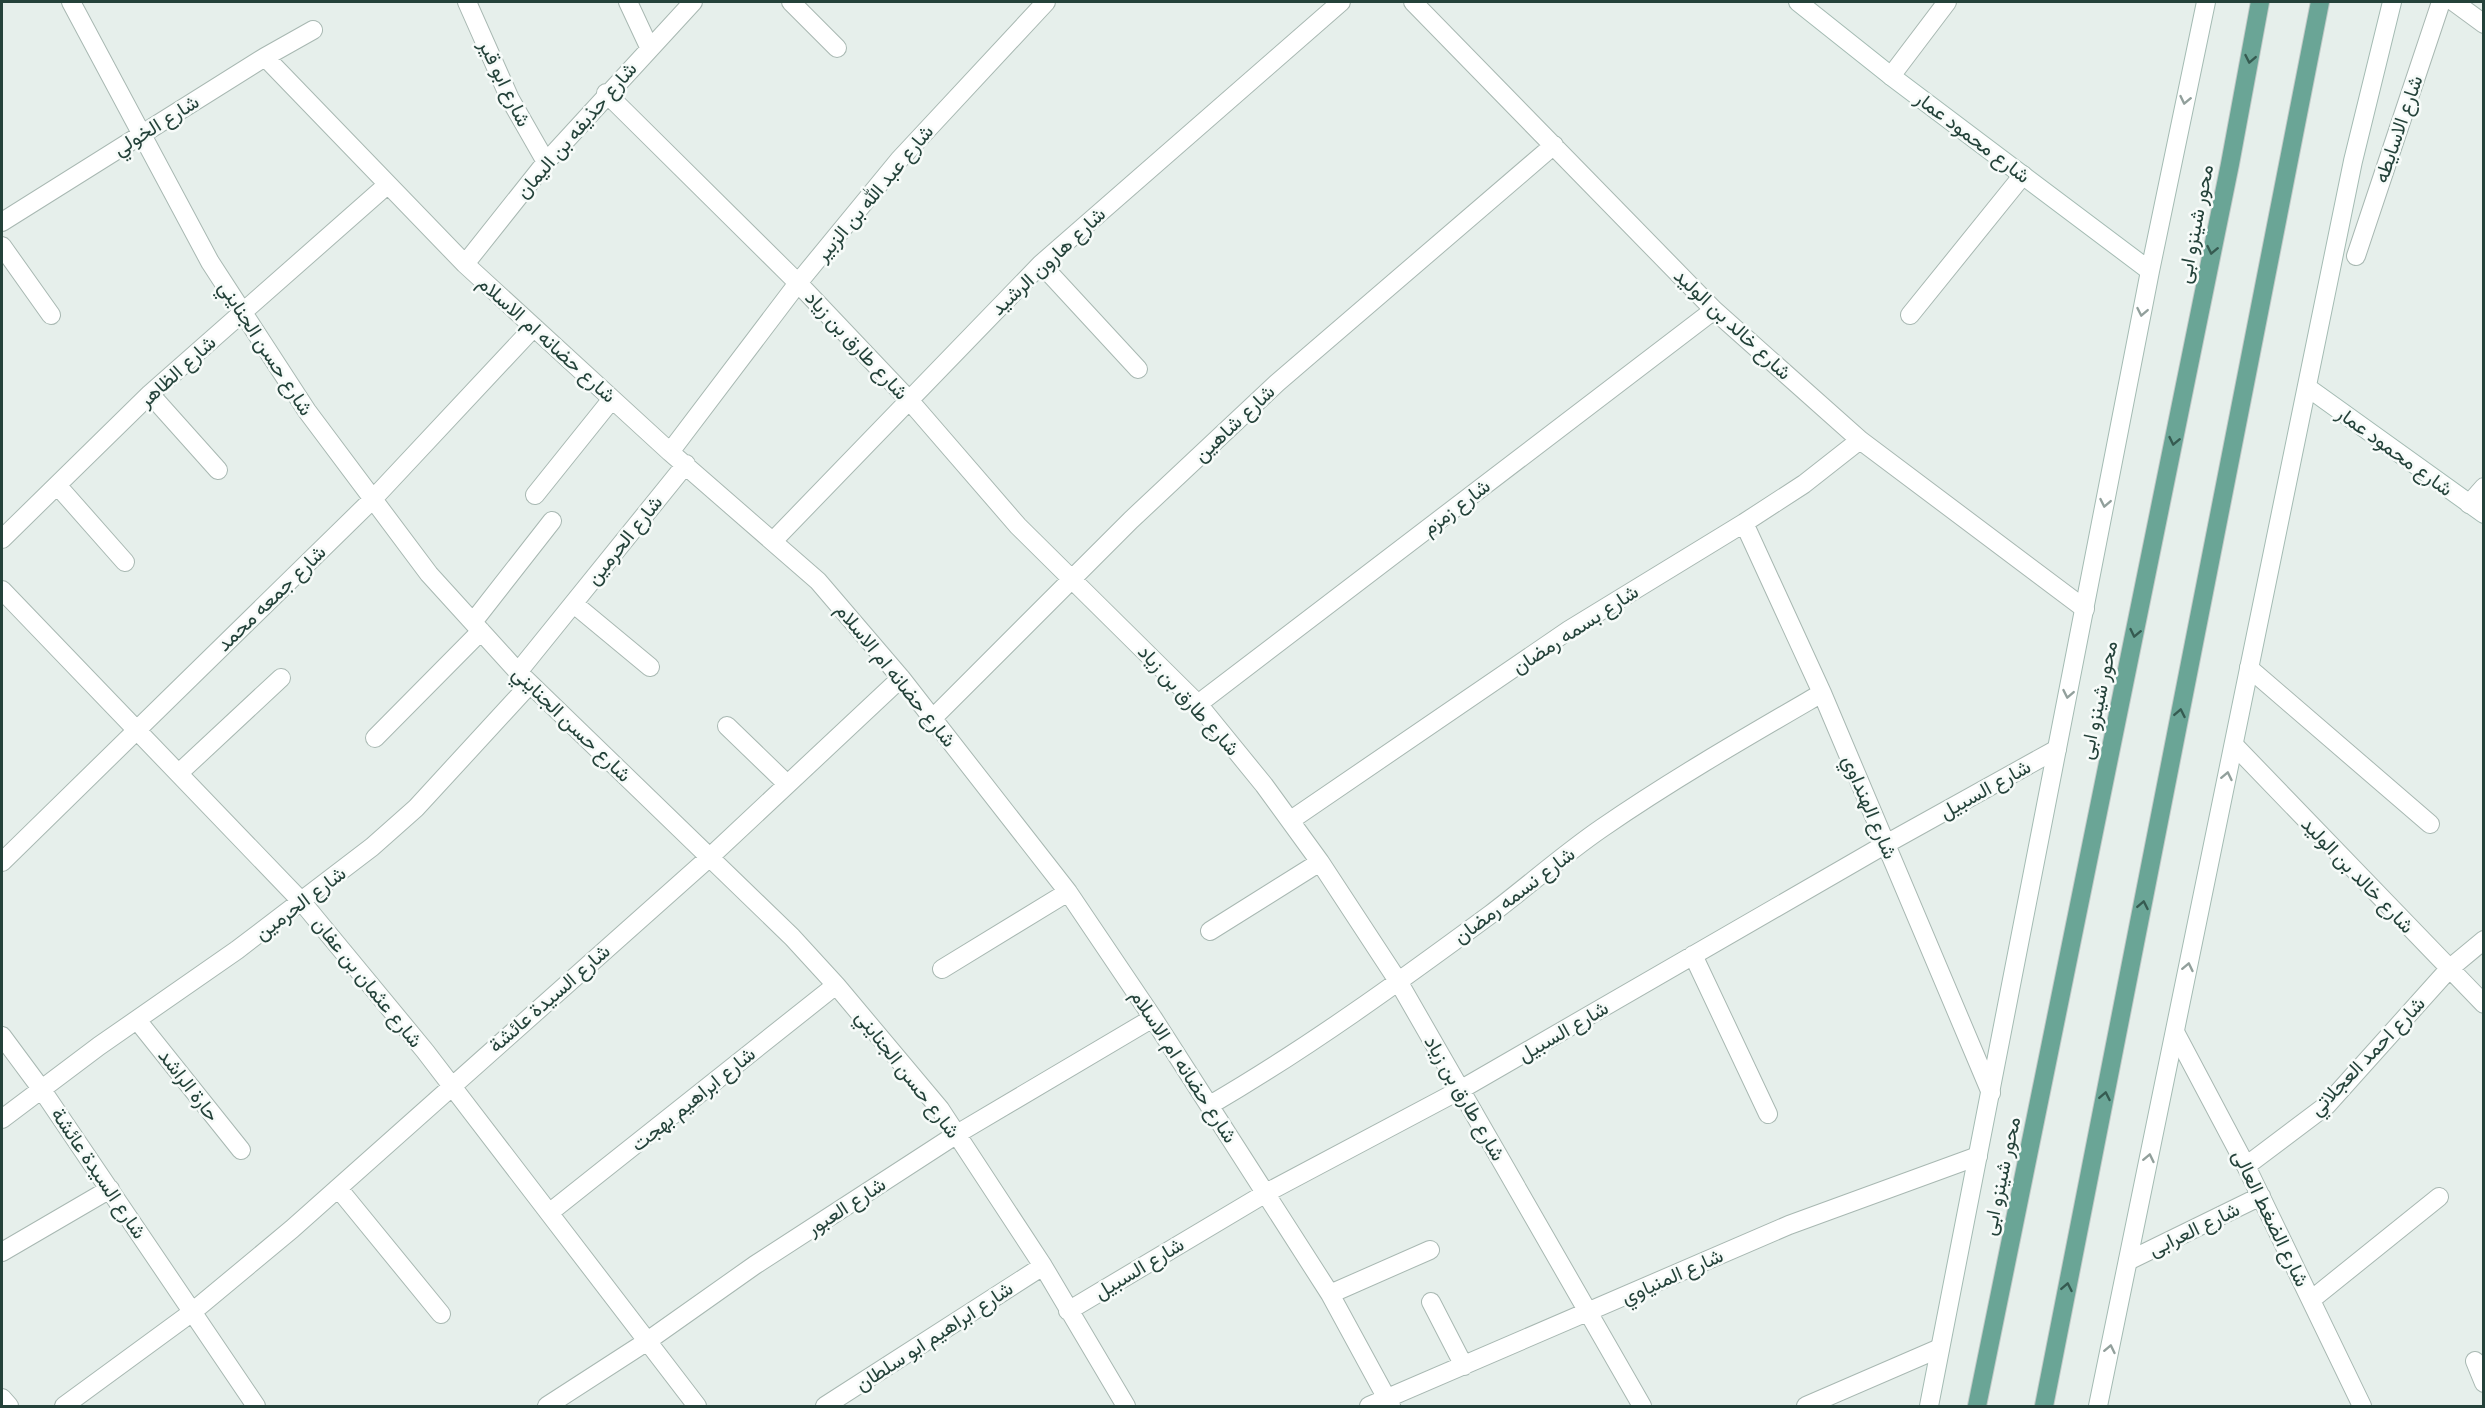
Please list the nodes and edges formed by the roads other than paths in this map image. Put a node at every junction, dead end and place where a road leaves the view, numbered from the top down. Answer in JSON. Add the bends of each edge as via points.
{"nodes":[{"id":1,"x":71,"y":2,"type":"edge"},
{"id":2,"x":467,"y":2,"type":"edge"},
{"id":3,"x":628,"y":2,"type":"edge"},
{"id":4,"x":693,"y":2,"type":"edge"},
{"id":5,"x":791,"y":2,"type":"edge"},
{"id":6,"x":1046,"y":2,"type":"edge"},
{"id":7,"x":1341,"y":2,"type":"edge"},
{"id":8,"x":1413,"y":2,"type":"edge"},
{"id":9,"x":1798,"y":2,"type":"edge"},
{"id":10,"x":1947,"y":2,"type":"edge"},
{"id":11,"x":2206,"y":2,"type":"edge"},
{"id":12,"x":2260,"y":2,"type":"edge"},
{"id":13,"x":2320,"y":2,"type":"edge"},
{"id":14,"x":2392,"y":2,"type":"edge"},
{"id":15,"x":2441,"y":2,"type":"edge"},
{"id":16,"x":2454,"y":2,"type":"edge"},
{"id":17,"x":2484,"y":24,"type":"edge"},
{"id":18,"x":313,"y":30,"type":"dead end"},
{"id":19,"x":649,"y":47,"type":"junction"},
{"id":20,"x":837,"y":48,"type":"dead end"},
{"id":21,"x":266,"y":57,"type":"junction"},
{"id":22,"x":1891,"y":76,"type":"junction"},
{"id":23,"x":606,"y":93,"type":"junction"},
{"id":24,"x":140,"y":135,"type":"junction"},
{"id":25,"x":1554,"y":145,"type":"junction"},
{"id":26,"x":546,"y":162,"type":"junction"},
{"id":27,"x":2023,"y":175,"type":"junction"},
{"id":28,"x":387,"y":185,"type":"junction"},
{"id":29,"x":2,"y":222,"type":"edge"},
{"id":30,"x":2,"y":246,"type":"edge"},
{"id":31,"x":2356,"y":256,"type":"dead end"},
{"id":32,"x":465,"y":264,"type":"junction"},
{"id":33,"x":1041,"y":264,"type":"junction"},
{"id":34,"x":2150,"y":271,"type":"junction"},
{"id":35,"x":798,"y":283,"type":"junction"},
{"id":36,"x":1714,"y":310,"type":"junction"},
{"id":37,"x":241,"y":314,"type":"junction"},
{"id":38,"x":51,"y":315,"type":"dead end"},
{"id":39,"x":1910,"y":315,"type":"dead end"},
{"id":40,"x":534,"y":327,"type":"junction"},
{"id":41,"x":1138,"y":369,"type":"dead end"},
{"id":42,"x":2307,"y":387,"type":"junction"},
{"id":43,"x":150,"y":394,"type":"junction"},
{"id":44,"x":612,"y":399,"type":"junction"},
{"id":45,"x":909,"y":400,"type":"junction"},
{"id":46,"x":1860,"y":440,"type":"junction"},
{"id":47,"x":670,"y":452,"type":"junction"},
{"id":48,"x":686,"y":464,"type":"junction"},
{"id":49,"x":218,"y":470,"type":"dead end"},
{"id":50,"x":57,"y":485,"type":"junction"},
{"id":51,"x":2484,"y":487,"type":"edge"},
{"id":52,"x":535,"y":495,"type":"dead end"},
{"id":53,"x":373,"y":499,"type":"junction"},
{"id":54,"x":2476,"y":509,"type":"edge"},
{"id":55,"x":552,"y":521,"type":"dead end"},
{"id":56,"x":1744,"y":523,"type":"junction"},
{"id":57,"x":2,"y":539,"type":"edge"},
{"id":58,"x":774,"y":540,"type":"junction"},
{"id":59,"x":125,"y":562,"type":"dead end"},
{"id":60,"x":1071,"y":580,"type":"junction"},
{"id":61,"x":2,"y":590,"type":"edge"},
{"id":62,"x":574,"y":604,"type":"junction"},
{"id":63,"x":2085,"y":609,"type":"junction"},
{"id":64,"x":477,"y":626,"type":"junction"},
{"id":65,"x":650,"y":667,"type":"dead end"},
{"id":66,"x":2249,"y":668,"type":"junction"},
{"id":67,"x":281,"y":678,"type":"dead end"},
{"id":68,"x":524,"y":678,"type":"junction"},
{"id":69,"x":901,"y":678,"type":"junction"},
{"id":70,"x":1822,"y":693,"type":"junction"},
{"id":71,"x":1198,"y":704,"type":"junction"},
{"id":72,"x":932,"y":719,"type":"junction"},
{"id":73,"x":727,"y":726,"type":"dead end"},
{"id":74,"x":137,"y":728,"type":"junction"},
{"id":75,"x":375,"y":738,"type":"dead end"},
{"id":76,"x":2234,"y":745,"type":"junction"},
{"id":77,"x":2057,"y":749,"type":"junction"},
{"id":78,"x":179,"y":773,"type":"junction"},
{"id":79,"x":787,"y":784,"type":"junction"},
{"id":80,"x":1290,"y":820,"type":"junction"},
{"id":81,"x":2430,"y":824,"type":"dead end"},
{"id":82,"x":1886,"y":844,"type":"junction"},
{"id":83,"x":711,"y":856,"type":"junction"},
{"id":84,"x":2,"y":862,"type":"edge"},
{"id":85,"x":1320,"y":862,"type":"junction"},
{"id":86,"x":1068,"y":892,"type":"junction"},
{"id":87,"x":302,"y":902,"type":"junction"},
{"id":88,"x":1210,"y":931,"type":"dead end"},
{"id":89,"x":2484,"y":940,"type":"edge"},
{"id":90,"x":1693,"y":955,"type":"junction"},
{"id":91,"x":942,"y":969,"type":"dead end"},
{"id":92,"x":2449,"y":969,"type":"junction"},
{"id":93,"x":1398,"y":981,"type":"junction"},
{"id":94,"x":836,"y":985,"type":"junction"},
{"id":95,"x":2484,"y":1004,"type":"edge"},
{"id":96,"x":1153,"y":1018,"type":"junction"},
{"id":97,"x":138,"y":1020,"type":"junction"},
{"id":98,"x":2175,"y":1032,"type":"junction"},
{"id":99,"x":2,"y":1036,"type":"edge"},
{"id":100,"x":450,"y":1086,"type":"junction"},
{"id":101,"x":42,"y":1090,"type":"junction"},
{"id":102,"x":1460,"y":1090,"type":"junction"},
{"id":103,"x":1991,"y":1093,"type":"junction"},
{"id":104,"x":1210,"y":1105,"type":"junction"},
{"id":105,"x":1768,"y":1114,"type":"dead end"},
{"id":106,"x":2,"y":1119,"type":"edge"},
{"id":107,"x":957,"y":1134,"type":"junction"},
{"id":108,"x":241,"y":1150,"type":"dead end"},
{"id":109,"x":1978,"y":1156,"type":"junction"},
{"id":110,"x":2246,"y":1166,"type":"junction"},
{"id":111,"x":338,"y":1188,"type":"junction"},
{"id":112,"x":110,"y":1189,"type":"junction"},
{"id":113,"x":1266,"y":1193,"type":"junction"},
{"id":114,"x":2261,"y":1196,"type":"junction"},
{"id":115,"x":2439,"y":1197,"type":"dead end"},
{"id":116,"x":549,"y":1213,"type":"junction"},
{"id":117,"x":1430,"y":1250,"type":"dead end"},
{"id":118,"x":2,"y":1252,"type":"edge"},
{"id":119,"x":2128,"y":1261,"type":"junction"},
{"id":120,"x":1043,"y":1266,"type":"junction"},
{"id":121,"x":1330,"y":1294,"type":"junction"},
{"id":122,"x":2311,"y":1300,"type":"junction"},
{"id":123,"x":1431,"y":1302,"type":"dead end"},
{"id":124,"x":1068,"y":1311,"type":"junction"},
{"id":125,"x":1588,"y":1312,"type":"junction"},
{"id":126,"x":192,"y":1313,"type":"junction"},
{"id":127,"x":441,"y":1314,"type":"dead end"},
{"id":128,"x":646,"y":1342,"type":"junction"},
{"id":129,"x":1941,"y":1348,"type":"junction"},
{"id":130,"x":2475,"y":1361,"type":"dead end"},
{"id":131,"x":1464,"y":1366,"type":"junction"},
{"id":132,"x":2484,"y":1383,"type":"edge"},
{"id":133,"x":2,"y":1398,"type":"edge"},
{"id":134,"x":1389,"y":1403,"type":"edge"},
{"id":135,"x":9,"y":1407,"type":"edge"},
{"id":136,"x":64,"y":1407,"type":"edge"},
{"id":137,"x":256,"y":1407,"type":"edge"},
{"id":138,"x":548,"y":1407,"type":"edge"},
{"id":139,"x":697,"y":1407,"type":"edge"},
{"id":140,"x":825,"y":1407,"type":"edge"},
{"id":141,"x":1126,"y":1407,"type":"edge"},
{"id":142,"x":1369,"y":1407,"type":"edge"},
{"id":143,"x":1642,"y":1407,"type":"edge"},
{"id":144,"x":1806,"y":1407,"type":"edge"},
{"id":145,"x":1929,"y":1407,"type":"edge"},
{"id":146,"x":1977,"y":1407,"type":"edge"},
{"id":147,"x":2044,"y":1407,"type":"edge"},
{"id":148,"x":2098,"y":1407,"type":"edge"},
{"id":149,"x":2362,"y":1407,"type":"edge"}],
"edges":[{"from":1,"to":24,"type":"street","name":"شارع حسن الجنايني"},
{"from":2,"to":26,"type":"street","name":"شارع ابو قير","via":[[510,99]]},
{"from":3,"to":19,"type":"street"},
{"from":4,"to":19,"type":"street","name":"شارع حذيفه بن اليمان"},
{"from":5,"to":20,"type":"street"},
{"from":6,"to":35,"type":"street","name":"شارع عبد الله بن الزبير","via":[[899,160]]},
{"from":7,"to":33,"type":"street","name":"شارع هارون الرشيد"},
{"from":8,"to":25,"type":"street","name":"شارع خالد بن الوليد"},
{"from":9,"to":22,"type":"street","name":"شارع محمود عمار"},
{"from":10,"to":22,"type":"street"},
{"from":11,"to":34,"type":"street","one_way":true},
{"from":12,"to":146,"type":"main road","name":"محور شينزو ابى","one_way":true},
{"from":147,"to":13,"type":"main road","one_way":true},
{"from":14,"to":42,"type":"street","via":[[2353,161]]},
{"from":15,"to":31,"type":"street","name":"شارع الاسايطه"},
{"from":16,"to":17,"type":"street"},
{"from":18,"to":21,"type":"street","name":"شارع الخولي"},
{"from":19,"to":23,"type":"street","name":"شارع حذيفه بن اليمان"},
{"from":21,"to":24,"type":"street","name":"شارع الخولي"},
{"from":21,"to":28,"type":"street","name":"شارع حضانه ام الاسلام"},
{"from":22,"to":27,"type":"street","name":"شارع محمود عمار"},
{"from":23,"to":26,"type":"street","name":"شارع حذيفه بن اليمان"},
{"from":23,"to":35,"type":"street","name":"شارع طارق بن زياد"},
{"from":24,"to":29,"type":"street","name":"شارع الخولي"},
{"from":24,"to":37,"type":"street","name":"شارع حسن الجنايني"},
{"from":25,"to":36,"type":"street","name":"شارع خالد بن الوليد"},
{"from":25,"to":60,"type":"street","name":"شارع شاهين","via":[[1277,383]]},
{"from":26,"to":32,"type":"street","name":"شارع حذيفه بن اليمان"},
{"from":27,"to":34,"type":"street","name":"شارع محمود عمار"},
{"from":27,"to":39,"type":"street"},
{"from":28,"to":32,"type":"street","name":"شارع حضانه ام الاسلام"},
{"from":28,"to":37,"type":"street","name":"شارع الظاهر"},
{"from":30,"to":38,"type":"street"},
{"from":32,"to":40,"type":"street","name":"شارع حضانه ام الاسلام"},
{"from":33,"to":41,"type":"street"},
{"from":33,"to":45,"type":"street","name":"شارع هارون الرشيد"},
{"from":34,"to":63,"type":"street","one_way":true},
{"from":35,"to":45,"type":"street","name":"شارع طارق بن زياد"},
{"from":35,"to":47,"type":"street","name":"شارع عبد الله بن الزبير"},
{"from":36,"to":46,"type":"street","name":"شارع خالد بن الوليد"},
{"from":36,"to":71,"type":"street","name":"شارع زمزم"},
{"from":37,"to":43,"type":"street","name":"شارع الظاهر"},
{"from":37,"to":53,"type":"street","name":"شارع حسن الجنايني"},
{"from":40,"to":44,"type":"street","name":"شارع حضانه ام الاسلام"},
{"from":40,"to":53,"type":"street","name":"شارع جمعه محمد"},
{"from":42,"to":54,"type":"street","name":"شارع محمود عمار"},
{"from":42,"to":66,"type":"street"},
{"from":43,"to":49,"type":"street"},
{"from":43,"to":50,"type":"street","name":"شارع الظاهر"},
{"from":44,"to":47,"type":"street","name":"شارع حضانه ام الاسلام"},
{"from":44,"to":52,"type":"street"},
{"from":45,"to":58,"type":"street","name":"شارع هارون الرشيد"},
{"from":45,"to":60,"type":"street","name":"شارع طارق بن زياد","via":[[1018,526]]},
{"from":46,"to":56,"type":"street","name":"شارع بسمه رمضان","via":[[1804,484]]},
{"from":46,"to":63,"type":"street","name":"شارع خالد بن الوليد"},
{"from":47,"to":48,"type":"street","name":"شارع حضانه ام الاسلام"},
{"from":48,"to":58,"type":"street","name":"شارع حضانه ام الاسلام"},
{"from":48,"to":62,"type":"street","name":"شارع الحرمين"},
{"from":50,"to":57,"type":"street","name":"شارع الظاهر"},
{"from":50,"to":59,"type":"street"},
{"from":51,"to":54,"type":"street"},
{"from":53,"to":64,"type":"street","name":"شارع حسن الجنايني","via":[[429,574]]},
{"from":53,"to":74,"type":"street","name":"شارع جمعه محمد"},
{"from":55,"to":64,"type":"street"},
{"from":56,"to":70,"type":"street","name":"شارع الهنداوي"},
{"from":56,"to":80,"type":"street","name":"شارع بسمه رمضان","via":[[1569,630]]},
{"from":58,"to":69,"type":"street","name":"شارع حضانه ام الاسلام","via":[[818,581]]},
{"from":60,"to":71,"type":"street","name":"شارع طارق بن زياد"},
{"from":60,"to":72,"type":"street","name":"شارع شاهين"},
{"from":61,"to":74,"type":"street","name":"شارع عثمان بن عفان"},
{"from":62,"to":65,"type":"street"},
{"from":62,"to":68,"type":"street","name":"شارع الحرمين"},
{"from":63,"to":77,"type":"street","one_way":true},
{"from":64,"to":68,"type":"street","name":"شارع حسن الجنايني"},
{"from":64,"to":75,"type":"street"},
{"from":66,"to":76,"type":"street"},
{"from":66,"to":81,"type":"street"},
{"from":67,"to":78,"type":"street"},
{"from":68,"to":83,"type":"street","name":"شارع حسن الجنايني"},
{"from":68,"to":87,"type":"street","name":"شارع الحرمين","via":[[416,808]]},
{"from":69,"to":72,"type":"street","name":"شارع حضانه ام الاسلام"},
{"from":69,"to":79,"type":"street","name":"شارع السيدة عائشة"},
{"from":70,"to":82,"type":"street","name":"شارع الهنداوي"},
{"from":70,"to":93,"type":"street","name":"شارع نسمه رمضان","via":[[1601,828]]},
{"from":71,"to":80,"type":"street","name":"شارع طارق بن زياد"},
{"from":72,"to":86,"type":"street","name":"شارع حضانه ام الاسلام"},
{"from":73,"to":79,"type":"street"},
{"from":74,"to":78,"type":"street","name":"شارع عثمان بن عفان"},
{"from":74,"to":84,"type":"street","name":"شارع جمعه محمد"},
{"from":76,"to":92,"type":"street","name":"شارع خالد بن الوليد"},
{"from":98,"to":76,"type":"street","one_way":true},
{"from":77,"to":82,"type":"street","name":"شارع السبيل"},
{"from":77,"to":103,"type":"street"},
{"from":78,"to":87,"type":"street","name":"شارع عثمان بن عفان"},
{"from":79,"to":83,"type":"street","name":"شارع السيدة عائشة"},
{"from":80,"to":85,"type":"street","name":"شارع طارق بن زياد"},
{"from":82,"to":90,"type":"street","name":"شارع السبيل"},
{"from":82,"to":103,"type":"street","name":"شارع الهنداوي"},
{"from":83,"to":94,"type":"street","name":"شارع حسن الجنايني"},
{"from":83,"to":100,"type":"street","name":"شارع السيدة عائشة"},
{"from":85,"to":88,"type":"street"},
{"from":85,"to":93,"type":"street","name":"شارع طارق بن زياد"},
{"from":86,"to":91,"type":"street"},
{"from":86,"to":96,"type":"street","name":"شارع حضانه ام الاسلام"},
{"from":87,"to":97,"type":"street","name":"شارع الحرمين"},
{"from":87,"to":100,"type":"street","name":"شارع عثمان بن عفان"},
{"from":89,"to":92,"type":"street","name":"شارع احمد العجلاتي"},
{"from":90,"to":102,"type":"street","name":"شارع السبيل"},
{"from":90,"to":105,"type":"street"},
{"from":92,"to":95,"type":"street","name":"شارع خالد بن الوليد"},
{"from":92,"to":110,"type":"street","name":"شارع احمد العجلاتي","via":[[2327,1105]]},
{"from":93,"to":102,"type":"street","name":"شارع طارق بن زياد"},
{"from":93,"to":104,"type":"street","name":"شارع نسمه رمضان","via":[[1261,1075]]},
{"from":94,"to":107,"type":"street","name":"شارع حسن الجنايني"},
{"from":94,"to":116,"type":"street","name":"شارع ابراهيم بهجت"},
{"from":96,"to":104,"type":"street","name":"شارع حضانه ام الاسلام"},
{"from":96,"to":107,"type":"street","name":"شارع العبور"},
{"from":97,"to":101,"type":"street","name":"شارع الحرمين"},
{"from":97,"to":108,"type":"street","name":"حارة الراشد"},
{"from":98,"to":110,"type":"street","name":"شارع الضغط العالى"},
{"from":119,"to":98,"type":"street","one_way":true},
{"from":99,"to":101,"type":"street","name":"شارع السيدة عائشة"},
{"from":100,"to":111,"type":"street","name":"شارع السيدة عائشة"},
{"from":100,"to":116,"type":"street","name":"شارع عثمان بن عفان"},
{"from":101,"to":106,"type":"street","name":"شارع الحرمين"},
{"from":101,"to":112,"type":"street","name":"شارع السيدة عائشة"},
{"from":102,"to":113,"type":"street","name":"شارع السبيل"},
{"from":102,"to":125,"type":"street","name":"شارع طارق بن زياد"},
{"from":103,"to":109,"type":"street"},
{"from":104,"to":113,"type":"street","name":"شارع حضانه ام الاسلام"},
{"from":107,"to":120,"type":"street","name":"شارع حسن الجنايني"},
{"from":107,"to":128,"type":"street","name":"شارع العبور","via":[[755,1265]]},
{"from":109,"to":125,"type":"street","name":"شارع المنياوي","via":[[1789,1225]]},
{"from":109,"to":129,"type":"street"},
{"from":110,"to":114,"type":"street","name":"شارع الضغط العالى"},
{"from":111,"to":126,"type":"street","name":"شارع السيدة عائشة"},
{"from":111,"to":127,"type":"street"},
{"from":112,"to":118,"type":"street"},
{"from":112,"to":126,"type":"street","name":"شارع السيدة عائشة"},
{"from":113,"to":121,"type":"street","name":"شارع حضانه ام الاسلام"},
{"from":113,"to":124,"type":"street","name":"شارع السبيل"},
{"from":114,"to":119,"type":"street","name":"شارع العرابى"},
{"from":114,"to":122,"type":"street","name":"شارع الضغط العالى"},
{"from":115,"to":122,"type":"street"},
{"from":116,"to":128,"type":"street","name":"شارع عثمان بن عفان"},
{"from":117,"to":121,"type":"street"},
{"from":148,"to":119,"type":"street","one_way":true},
{"from":120,"to":124,"type":"street","name":"شارع حسن الجنايني"},
{"from":120,"to":140,"type":"street","name":"شارع ابراهيم ابو سلطان"},
{"from":121,"to":134,"type":"street","name":"شارع حضانه ام الاسلام"},
{"from":122,"to":149,"type":"street","name":"شارع الضغط العالى"},
{"from":123,"to":131,"type":"street"},
{"from":124,"to":141,"type":"street","name":"شارع حسن الجنايني"},
{"from":125,"to":131,"type":"street","name":"شارع المنياوي"},
{"from":125,"to":143,"type":"street","name":"شارع طارق بن زياد"},
{"from":126,"to":136,"type":"street","name":"شارع السيدة عائشة"},
{"from":126,"to":137,"type":"street","name":"شارع السيدة عائشة"},
{"from":128,"to":138,"type":"street","name":"شارع العبور"},
{"from":128,"to":139,"type":"street","name":"شارع عثمان بن عفان"},
{"from":129,"to":144,"type":"street"},
{"from":129,"to":145,"type":"street"},
{"from":130,"to":132,"type":"street"},
{"from":131,"to":134,"type":"street","name":"شارع المنياوي"},
{"from":133,"to":135,"type":"street"},
{"from":134,"to":142,"type":"street","name":"شارع المنياوي"}]}
